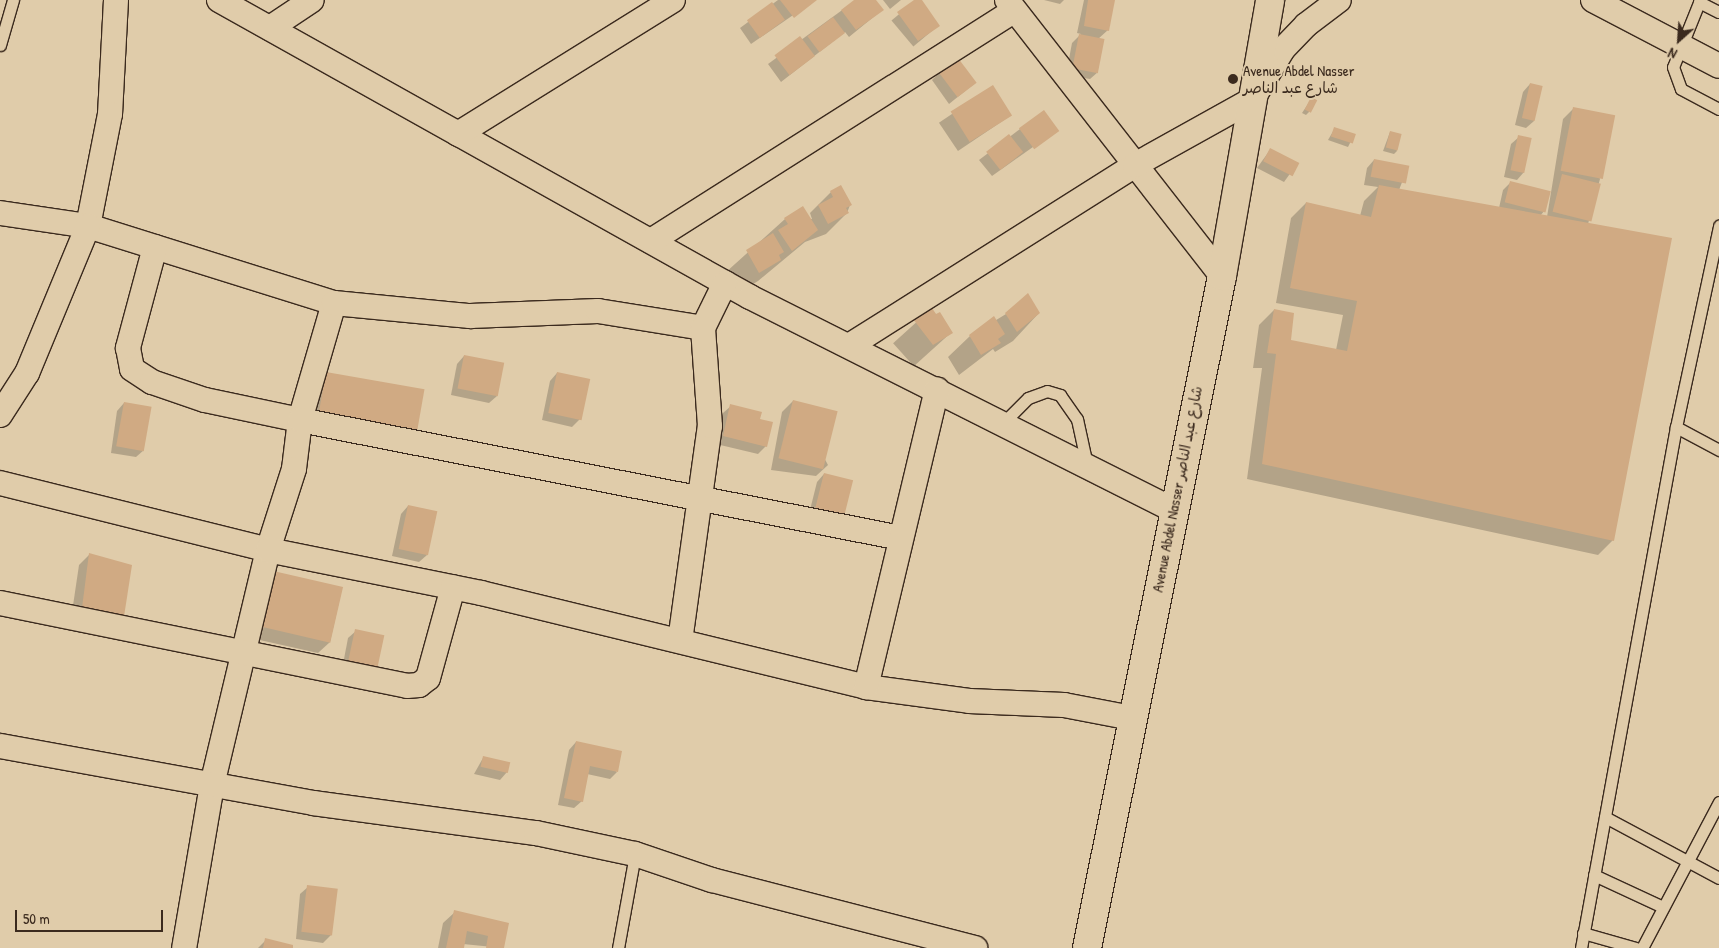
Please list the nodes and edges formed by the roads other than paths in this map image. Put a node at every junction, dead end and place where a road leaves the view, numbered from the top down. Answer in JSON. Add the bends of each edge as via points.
{"nodes":[{"id":1,"x":13,"y":0,"type":"edge"},
{"id":2,"x":116,"y":0,"type":"edge"},
{"id":3,"x":220,"y":0,"type":"edge"},
{"id":4,"x":312,"y":0,"type":"edge"},
{"id":5,"x":673,"y":0,"type":"edge"},
{"id":6,"x":1270,"y":0,"type":"edge"},
{"id":7,"x":1339,"y":0,"type":"edge"},
{"id":8,"x":1593,"y":0,"type":"edge"},
{"id":9,"x":1700,"y":1,"type":"edge"},
{"id":10,"x":1010,"y":5,"type":"edge"},
{"id":11,"x":1719,"y":12,"type":"edge"},
{"id":12,"x":270,"y":28,"type":"junction"},
{"id":13,"x":0,"y":45,"type":"edge"},
{"id":14,"x":1679,"y":46,"type":"junction"},
{"id":15,"x":1719,"y":66,"type":"edge"},
{"id":16,"x":1252,"y":100,"type":"junction"},
{"id":17,"x":1719,"y":110,"type":"edge"},
{"id":18,"x":458,"y":134,"type":"junction"},
{"id":19,"x":1135,"y":165,"type":"junction"},
{"id":20,"x":0,"y":213,"type":"edge"},
{"id":21,"x":88,"y":226,"type":"junction"},
{"id":22,"x":1719,"y":226,"type":"edge"},
{"id":23,"x":651,"y":241,"type":"junction"},
{"id":24,"x":155,"y":247,"type":"junction"},
{"id":25,"x":1222,"y":276,"type":"junction"},
{"id":26,"x":725,"y":283,"type":"junction"},
{"id":27,"x":334,"y":303,"type":"junction"},
{"id":28,"x":703,"y":328,"type":"junction"},
{"id":29,"x":849,"y":346,"type":"junction"},
{"id":30,"x":937,"y":389,"type":"junction"},
{"id":31,"x":0,"y":415,"type":"edge"},
{"id":32,"x":300,"y":420,"type":"junction"},
{"id":33,"x":1004,"y":422,"type":"junction"},
{"id":34,"x":1676,"y":427,"type":"junction"},
{"id":35,"x":1719,"y":450,"type":"edge"},
{"id":36,"x":1087,"y":465,"type":"junction"},
{"id":37,"x":0,"y":482,"type":"edge"},
{"id":38,"x":700,"y":498,"type":"junction"},
{"id":39,"x":1172,"y":509,"type":"junction"},
{"id":40,"x":901,"y":538,"type":"junction"},
{"id":41,"x":268,"y":550,"type":"junction"},
{"id":42,"x":453,"y":587,"type":"junction"},
{"id":43,"x":0,"y":603,"type":"edge"},
{"id":44,"x":680,"y":641,"type":"junction"},
{"id":45,"x":245,"y":654,"type":"junction"},
{"id":46,"x":866,"y":687,"type":"junction"},
{"id":47,"x":1132,"y":718,"type":"junction"},
{"id":48,"x":0,"y":746,"type":"edge"},
{"id":49,"x":212,"y":785,"type":"junction"},
{"id":50,"x":1719,"y":802,"type":"edge"},
{"id":51,"x":1605,"y":817,"type":"junction"},
{"id":52,"x":635,"y":854,"type":"junction"},
{"id":53,"x":1687,"y":861,"type":"junction"},
{"id":54,"x":1594,"y":875,"type":"junction"},
{"id":55,"x":1719,"y":878,"type":"edge"},
{"id":56,"x":1663,"y":907,"type":"junction"},
{"id":57,"x":1583,"y":932,"type":"junction"},
{"id":58,"x":184,"y":948,"type":"edge"},
{"id":59,"x":618,"y":948,"type":"edge"},
{"id":60,"x":975,"y":948,"type":"edge"},
{"id":61,"x":1087,"y":948,"type":"edge"},
{"id":62,"x":1580,"y":948,"type":"edge"},
{"id":63,"x":1636,"y":948,"type":"edge"},
{"id":64,"x":1642,"y":948,"type":"edge"}],
"edges":[{"from":1,"to":13,"type":"lane"},
{"from":2,"to":21,"type":"street","via":[[110,114]]},
{"from":3,"to":12,"type":"street"},
{"from":4,"to":12,"type":"street"},
{"from":5,"to":18,"type":"street"},
{"from":6,"to":16,"type":"main road","name":"Avenue Abdel Nasser شارع عبد الناصر"},
{"from":7,"to":16,"type":"street","via":[[1306,25],[1283,49]]},
{"from":8,"to":14,"type":"street"},
{"from":9,"to":11,"type":"lane"},
{"from":9,"to":14,"type":"lane"},
{"from":10,"to":19,"type":"street"},
{"from":10,"to":23,"type":"street"},
{"from":12,"to":18,"type":"street"},
{"from":14,"to":15,"type":"street"},
{"from":14,"to":17,"type":"lane","via":[[1674,67],[1681,89]]},
{"from":16,"to":19,"type":"street"},
{"from":16,"to":25,"type":"main road","name":"Avenue Abdel Nasser شارع عبد الناصر"},
{"from":18,"to":23,"type":"street"},
{"from":19,"to":25,"type":"street"},
{"from":19,"to":29,"type":"street"},
{"from":20,"to":21,"type":"street"},
{"from":21,"to":24,"type":"street"},
{"from":21,"to":31,"type":"street","via":[[27,374]]},
{"from":22,"to":34,"type":"lane"},
{"from":23,"to":26,"type":"street"},
{"from":24,"to":27,"type":"street"},
{"from":24,"to":32,"type":"street","via":[[128,348],[132,369],[152,382],[205,400]]},
{"from":25,"to":39,"type":"main road","name":"Avenue Abdel Nasser شارع عبد الناصر"},
{"from":26,"to":28,"type":"street"},
{"from":26,"to":29,"type":"street"},
{"from":27,"to":28,"type":"street","via":[[470,316],[598,311]]},
{"from":27,"to":32,"type":"street"},
{"from":28,"to":38,"type":"street","via":[[710,426]]},
{"from":29,"to":30,"type":"street"},
{"from":30,"to":33,"type":"street"},
{"from":30,"to":40,"type":"street"},
{"from":32,"to":38,"type":"street"},
{"from":32,"to":41,"type":"street","via":[[294,469]]},
{"from":33,"to":36,"type":"street"},
{"from":33,"to":36,"type":"lane","via":[[1028,398],[1047,391],[1060,395],[1077,419]]},
{"from":34,"to":35,"type":"lane"},
{"from":34,"to":51,"type":"lane"},
{"from":36,"to":39,"type":"street"},
{"from":37,"to":41,"type":"street"},
{"from":38,"to":40,"type":"street"},
{"from":38,"to":44,"type":"street"},
{"from":39,"to":47,"type":"main road","name":"Avenue Abdel Nasser شارع عبد الناصر"},
{"from":40,"to":46,"type":"street"},
{"from":41,"to":42,"type":"street"},
{"from":41,"to":45,"type":"street"},
{"from":42,"to":44,"type":"street"},
{"from":42,"to":45,"type":"street","via":[[428,678],[419,685]]},
{"from":43,"to":45,"type":"street"},
{"from":44,"to":46,"type":"street"},
{"from":45,"to":49,"type":"street"},
{"from":46,"to":47,"type":"street","via":[[970,701],[1064,705]]},
{"from":47,"to":61,"type":"main road","name":"Avenue Abdel Nasser شارع عبد الناصر"},
{"from":48,"to":49,"type":"street"},
{"from":49,"to":52,"type":"street","via":[[536,833]]},
{"from":49,"to":58,"type":"street"},
{"from":50,"to":53,"type":"lane"},
{"from":51,"to":53,"type":"lane"},
{"from":51,"to":54,"type":"lane"},
{"from":52,"to":59,"type":"lane"},
{"from":52,"to":60,"type":"street","via":[[712,880]]},
{"from":53,"to":55,"type":"lane"},
{"from":53,"to":56,"type":"lane"},
{"from":54,"to":56,"type":"lane"},
{"from":54,"to":57,"type":"lane"},
{"from":56,"to":64,"type":"lane"},
{"from":57,"to":62,"type":"lane"},
{"from":57,"to":63,"type":"lane"}]}
